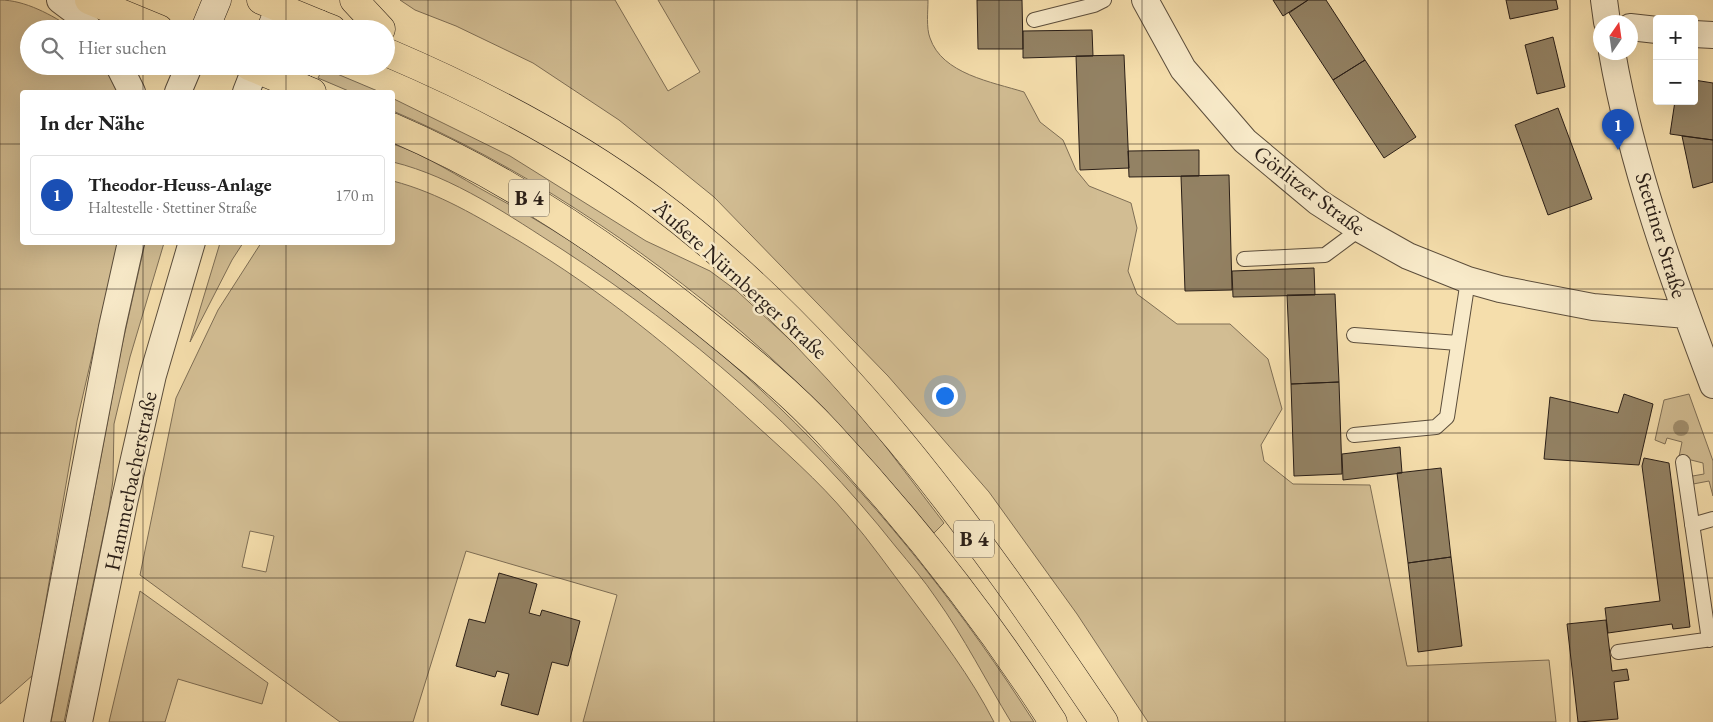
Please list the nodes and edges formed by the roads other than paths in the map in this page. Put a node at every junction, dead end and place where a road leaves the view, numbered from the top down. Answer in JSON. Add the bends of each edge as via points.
{"nodes":[{"id":1,"x":60,"y":0,"type":"edge"},
{"id":2,"x":88,"y":0,"type":"edge"},
{"id":3,"x":217,"y":0,"type":"edge"},
{"id":4,"x":354,"y":0,"type":"edge"},
{"id":5,"x":1104,"y":0,"type":"edge"},
{"id":6,"x":1145,"y":0,"type":"edge"},
{"id":7,"x":1604,"y":0,"type":"edge"},
{"id":8,"x":274,"y":9,"type":"edge"},
{"id":9,"x":1606,"y":15,"type":"edge"},
{"id":10,"x":83,"y":20,"type":"edge"},
{"id":11,"x":138,"y":20,"type":"edge"},
{"id":12,"x":209,"y":20,"type":"edge"},
{"id":13,"x":307,"y":20,"type":"edge"},
{"id":14,"x":373,"y":20,"type":"edge"},
{"id":15,"x":1034,"y":20,"type":"dead end"},
{"id":16,"x":1638,"y":28,"type":"edge"},
{"id":17,"x":1653,"y":30,"type":"edge"},
{"id":18,"x":1698,"y":34,"type":"edge"},
{"id":19,"x":1713,"y":35,"type":"edge"},
{"id":20,"x":395,"y":42,"type":"edge"},
{"id":21,"x":395,"y":56,"type":"edge"},
{"id":22,"x":1614,"y":60,"type":"edge"},
{"id":23,"x":430,"y":71,"type":"junction"},
{"id":24,"x":124,"y":75,"type":"edge"},
{"id":25,"x":185,"y":75,"type":"edge"},
{"id":26,"x":257,"y":75,"type":"edge"},
{"id":27,"x":131,"y":90,"type":"edge"},
{"id":28,"x":179,"y":90,"type":"edge"},
{"id":29,"x":305,"y":90,"type":"edge"},
{"id":30,"x":396,"y":129,"type":"edge"},
{"id":31,"x":1360,"y":229,"type":"junction"},
{"id":32,"x":130,"y":245,"type":"edge"},
{"id":33,"x":191,"y":245,"type":"edge"},
{"id":34,"x":1244,"y":259,"type":"dead end"},
{"id":35,"x":1468,"y":280,"type":"junction"},
{"id":36,"x":1687,"y":315,"type":"junction"},
{"id":37,"x":1354,"y":335,"type":"dead end"},
{"id":38,"x":1458,"y":343,"type":"junction"},
{"id":39,"x":1713,"y":385,"type":"edge"},
{"id":40,"x":1354,"y":435,"type":"dead end"},
{"id":41,"x":1683,"y":462,"type":"dead end"},
{"id":42,"x":1713,"y":519,"type":"edge"},
{"id":43,"x":1692,"y":525,"type":"junction"},
{"id":44,"x":1711,"y":640,"type":"edge"},
{"id":45,"x":1618,"y":652,"type":"dead end"},
{"id":46,"x":37,"y":722,"type":"edge"},
{"id":47,"x":79,"y":722,"type":"edge"},
{"id":48,"x":1053,"y":722,"type":"edge"},
{"id":49,"x":1104,"y":722,"type":"edge"}],
"edges":[{"from":1,"to":10,"type":"street"},
{"from":2,"to":11,"type":"main road"},
{"from":3,"to":12,"type":"street"},
{"from":4,"to":14,"type":"main road"},
{"from":5,"to":15,"type":"lane","via":[[1094,6]]},
{"from":6,"to":31,"type":"street","name":"Görlitzer Straße","via":[[1182,70],[1245,141],[1318,202]]},
{"from":7,"to":9,"type":"street"},
{"from":8,"to":13,"type":"main road"},
{"from":16,"to":17,"type":"street"},
{"from":18,"to":19,"type":"street"},
{"from":20,"to":23,"type":"main road"},
{"from":21,"to":23,"type":"main road","name":"Äußere Nürnberger Straße","number":"B 4"},
{"from":22,"to":36,"type":"street","name":"Stettiner Straße","via":[[1660,236]]},
{"from":23,"to":49,"type":"main road","name":"Äußere Nürnberger Straße","number":"B 4","via":[[540,126],[625,180],[692,232],[782,311],[834,363],[908,450],[1046,636]]},
{"from":24,"to":27,"type":"street"},
{"from":25,"to":28,"type":"street"},
{"from":26,"to":29,"type":"main road"},
{"from":30,"to":48,"type":"main road","number":"B 4","via":[[485,173],[564,220],[649,278],[750,359],[826,431],[910,526],[961,590]]},
{"from":31,"to":34,"type":"lane","via":[[1325,255]]},
{"from":31,"to":35,"type":"street","name":"Görlitzer Straße","via":[[1408,256]]},
{"from":32,"to":46,"type":"street","name":"Hammerbacherstraße"},
{"from":33,"to":47,"type":"street","name":"Hammerbacherstraße","via":[[153,375]]},
{"from":35,"to":36,"type":"street","name":"Görlitzer Straße","via":[[1593,307]]},
{"from":35,"to":38,"type":"lane"},
{"from":36,"to":39,"type":"street","name":"Stettiner Straße"},
{"from":37,"to":38,"type":"lane"},
{"from":38,"to":40,"type":"lane","via":[[1447,417],[1436,427]]},
{"from":41,"to":43,"type":"lane"},
{"from":42,"to":43,"type":"lane"},
{"from":43,"to":44,"type":"lane"},
{"from":44,"to":45,"type":"lane"}]}
